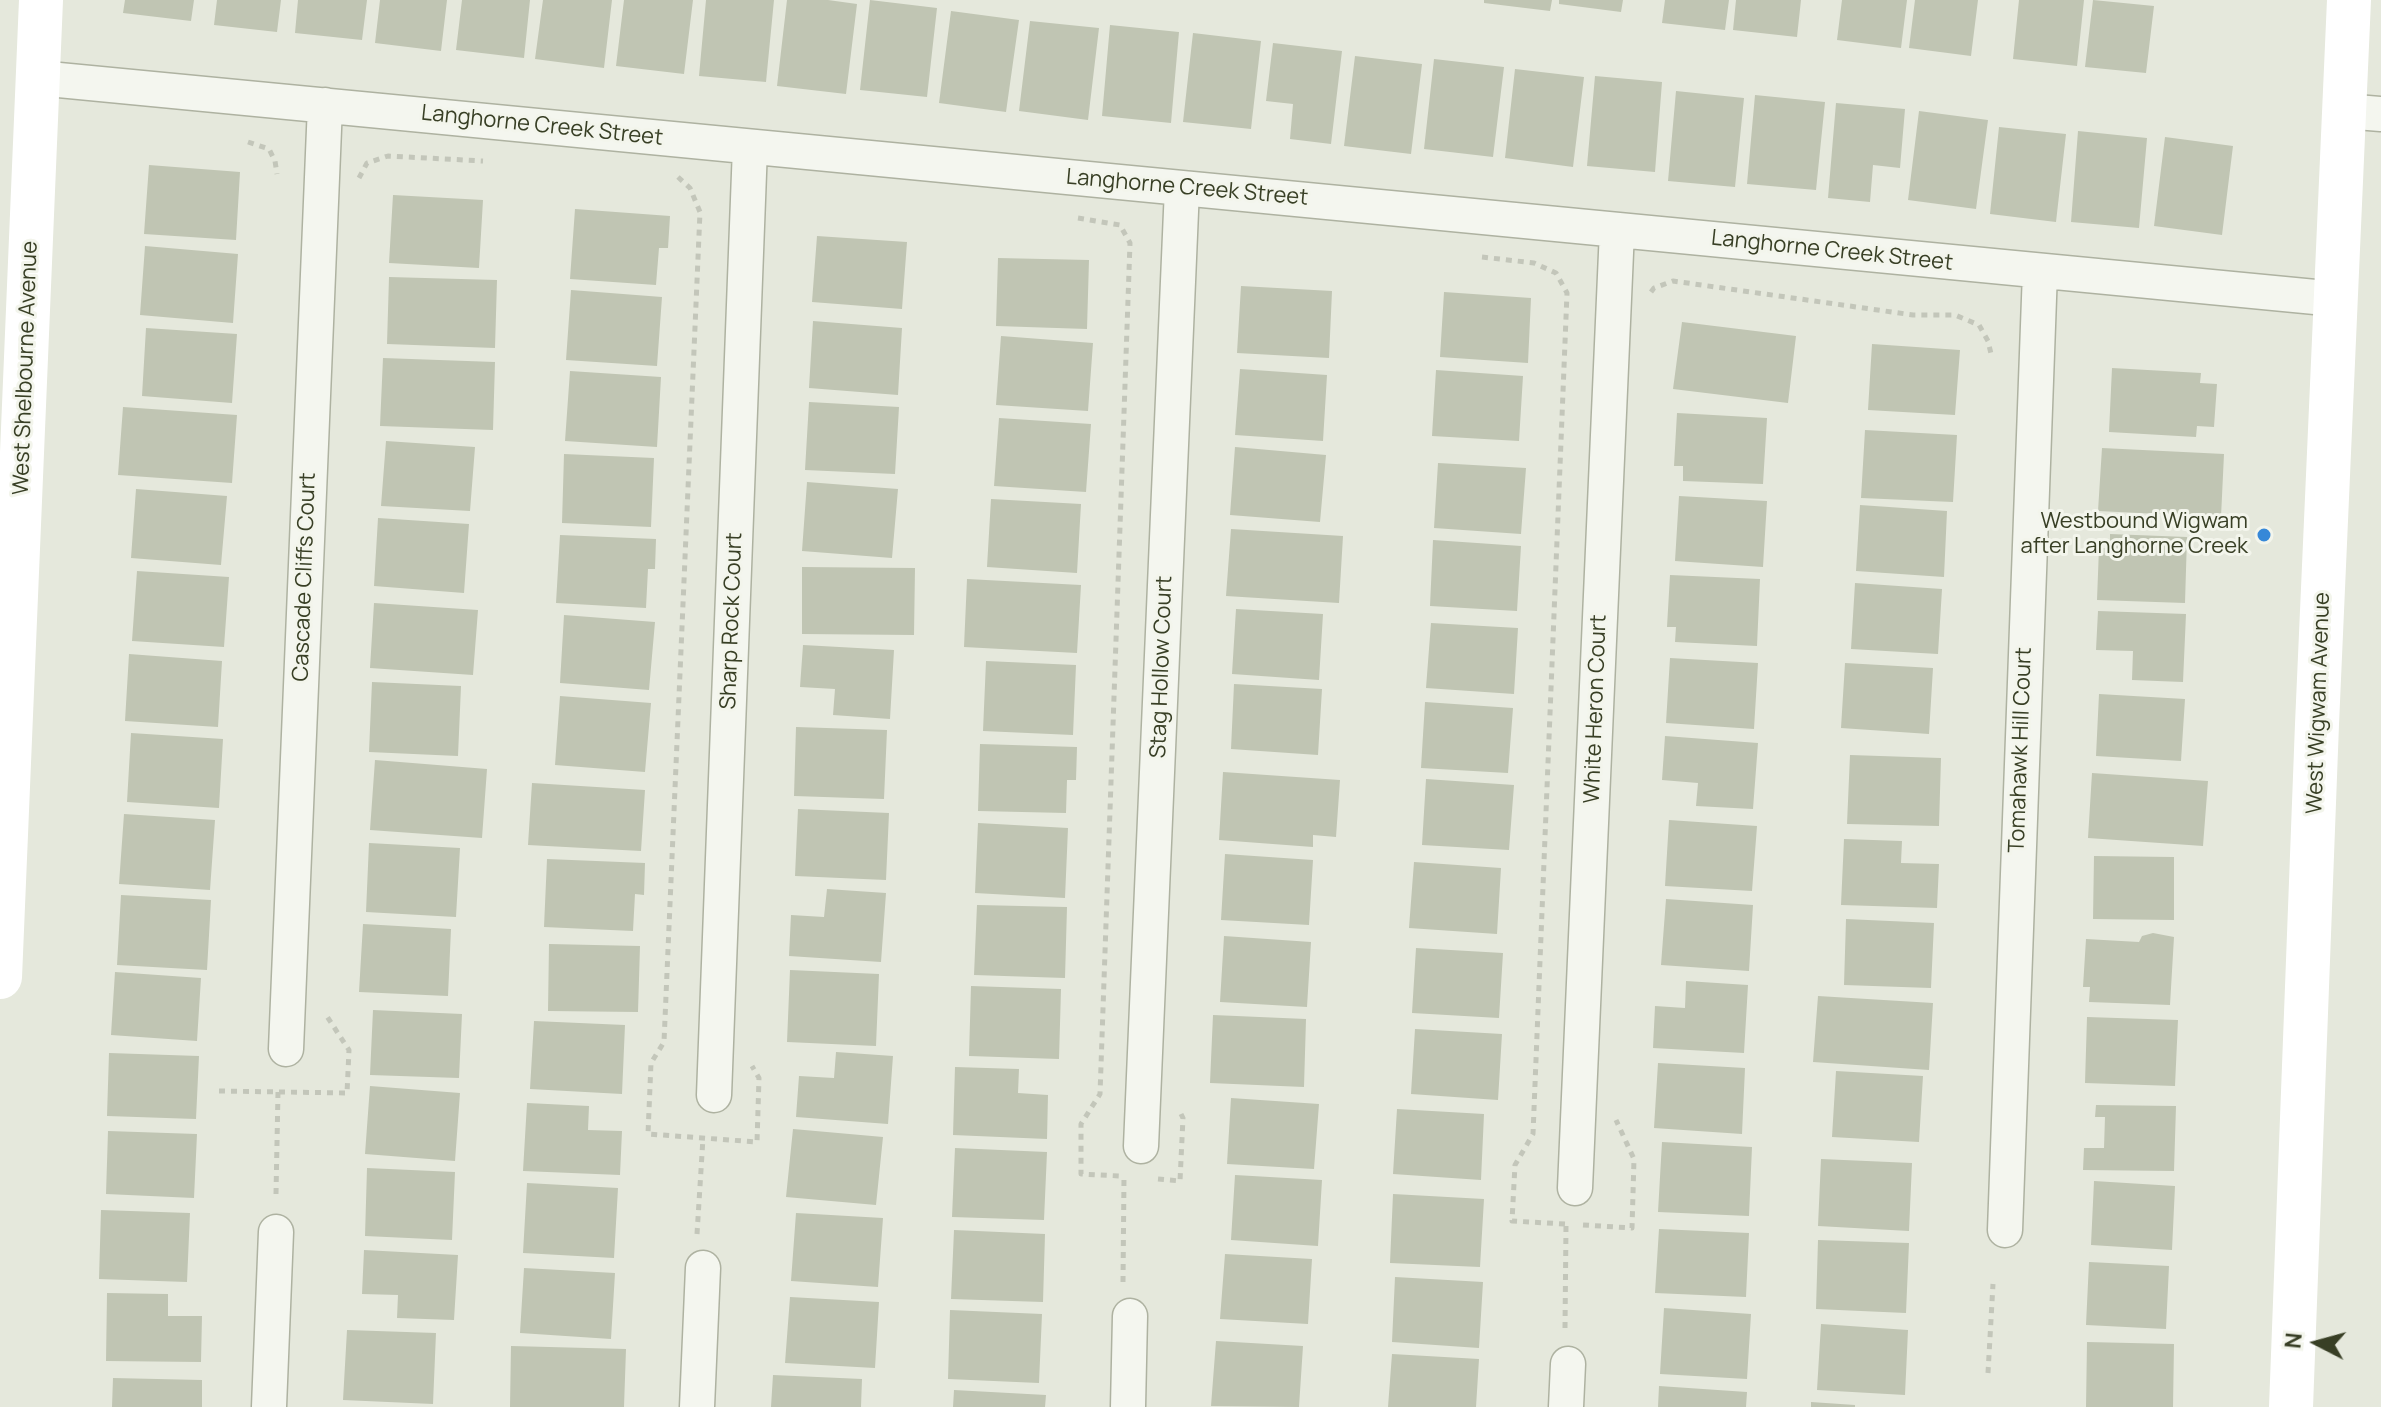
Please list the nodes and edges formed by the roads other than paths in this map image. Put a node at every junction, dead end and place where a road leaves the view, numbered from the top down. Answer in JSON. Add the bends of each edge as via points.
{"nodes":[{"id":1,"x":41,"y":0,"type":"edge"},
{"id":2,"x":2349,"y":0,"type":"edge"},
{"id":3,"x":38,"y":78,"type":"junction"},
{"id":4,"x":325,"y":105,"type":"junction"},
{"id":5,"x":2363,"y":112,"type":"edge"},
{"id":6,"x":750,"y":147,"type":"junction"},
{"id":7,"x":1182,"y":188,"type":"junction"},
{"id":8,"x":1617,"y":230,"type":"junction"},
{"id":9,"x":2040,"y":271,"type":"junction"},
{"id":10,"x":2336,"y":299,"type":"junction"},
{"id":11,"x":13,"y":386,"type":"edge"},
{"id":12,"x":2,"y":902,"type":"edge"},
{"id":13,"x":0,"y":977,"type":"edge"},
{"id":14,"x":286,"y":1049,"type":"dead end"},
{"id":15,"x":714,"y":1095,"type":"dead end"},
{"id":16,"x":1140,"y":1162,"type":"road end"},
{"id":17,"x":1575,"y":1188,"type":"dead end"},
{"id":18,"x":2005,"y":1230,"type":"dead end"},
{"id":19,"x":276,"y":1232,"type":"dead end"},
{"id":20,"x":700,"y":1254,"type":"road end"},
{"id":21,"x":1130,"y":1316,"type":"dead end"},
{"id":22,"x":1566,"y":1349,"type":"road end"},
{"id":23,"x":269,"y":1407,"type":"edge"},
{"id":24,"x":697,"y":1407,"type":"edge"},
{"id":25,"x":1128,"y":1407,"type":"edge"},
{"id":26,"x":1566,"y":1407,"type":"edge"},
{"id":27,"x":2291,"y":1407,"type":"edge"}],
"edges":[{"from":1,"to":3,"type":"street","name":"West Shelbourne Avenue"},
{"from":2,"to":5,"type":"street","name":"West Wigwam Avenue"},
{"from":3,"to":4,"type":"street","name":"Langhorne Creek Street"},
{"from":3,"to":11,"type":"street","name":"West Shelbourne Avenue"},
{"from":4,"to":6,"type":"street","name":"Langhorne Creek Street"},
{"from":4,"to":14,"type":"street","name":"Cascade Cliffs Court"},
{"from":5,"to":10,"type":"street","name":"West Wigwam Avenue"},
{"from":6,"to":7,"type":"street","name":"Langhorne Creek Street"},
{"from":6,"to":15,"type":"street","name":"Sharp Rock Court"},
{"from":7,"to":8,"type":"street","name":"Langhorne Creek Street"},
{"from":7,"to":16,"type":"street","name":"Stag Hollow Court"},
{"from":8,"to":9,"type":"street","name":"Langhorne Creek Street"},
{"from":8,"to":17,"type":"street","name":"White Heron Court"},
{"from":9,"to":10,"type":"street","name":"Langhorne Creek Street"},
{"from":9,"to":18,"type":"street","name":"Tomahawk Hill Court"},
{"from":10,"to":27,"type":"street","name":"West Wigwam Avenue"},
{"from":11,"to":12,"type":"street","name":"West Shelbourne Avenue"},
{"from":12,"to":13,"type":"street","name":"West Shelbourne Avenue"},
{"from":19,"to":23,"type":"street"},
{"from":20,"to":24,"type":"street"},
{"from":21,"to":25,"type":"street"},
{"from":22,"to":26,"type":"street"}]}
